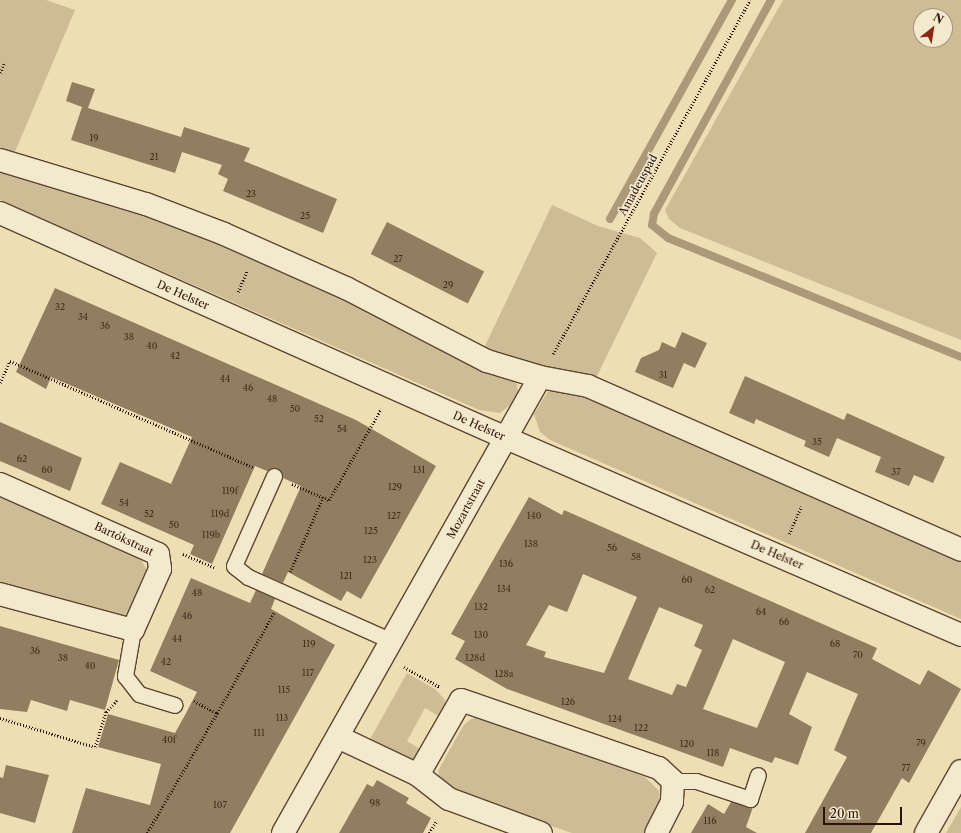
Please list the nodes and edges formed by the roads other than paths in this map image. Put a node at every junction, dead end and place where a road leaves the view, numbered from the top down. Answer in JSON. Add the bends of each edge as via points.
{"nodes":[{"id":1,"x":0,"y":160,"type":"edge"},
{"id":2,"x":0,"y":213,"type":"edge"},
{"id":3,"x":540,"y":377,"type":"junction"},
{"id":4,"x":506,"y":438,"type":"junction"},
{"id":5,"x":274,"y":476,"type":"road end"},
{"id":6,"x":0,"y":484,"type":"edge"},
{"id":7,"x":961,"y":550,"type":"edge"},
{"id":8,"x":0,"y":594,"type":"edge"},
{"id":9,"x":133,"y":630,"type":"junction"},
{"id":10,"x":961,"y":635,"type":"edge"},
{"id":11,"x":388,"y":648,"type":"junction"},
{"id":12,"x":174,"y":705,"type":"road end"},
{"id":13,"x":338,"y":737,"type":"junction"},
{"id":14,"x":961,"y":771,"type":"edge"},
{"id":15,"x":418,"y":775,"type":"junction"},
{"id":16,"x":758,"y":775,"type":"dead end"},
{"id":17,"x":673,"y":781,"type":"junction"},
{"id":18,"x":283,"y":833,"type":"edge"},
{"id":19,"x":541,"y":833,"type":"edge"},
{"id":20,"x":656,"y":833,"type":"edge"},
{"id":21,"x":926,"y":833,"type":"edge"}],
"edges":[{"from":1,"to":3,"type":"street","via":[[146,204],[256,248],[346,288],[487,361]]},
{"from":2,"to":4,"type":"street","name":"De Helster"},
{"from":3,"to":4,"type":"street","name":"Mozartstraat"},
{"from":3,"to":7,"type":"street","via":[[588,386]]},
{"from":4,"to":10,"type":"street","name":"De Helster"},
{"from":4,"to":11,"type":"street","name":"Mozartstraat"},
{"from":5,"to":11,"type":"lane","via":[[234,566],[248,577],[284,592]]},
{"from":6,"to":9,"type":"street","name":"Bartókstraat","via":[[158,554],[160,569]]},
{"from":8,"to":9,"type":"street"},
{"from":9,"to":12,"type":"lane","via":[[125,676],[139,694]]},
{"from":11,"to":13,"type":"street","name":"Mozartstraat"},
{"from":13,"to":15,"type":"street"},
{"from":13,"to":18,"type":"street","name":"Mozartstraat"},
{"from":14,"to":21,"type":"street"},
{"from":15,"to":17,"type":"street","via":[[461,700],[659,768]]},
{"from":15,"to":19,"type":"street","via":[[449,799]]},
{"from":16,"to":17,"type":"lane","via":[[750,799],[696,781]]},
{"from":17,"to":20,"type":"street","via":[[672,802]]}]}
